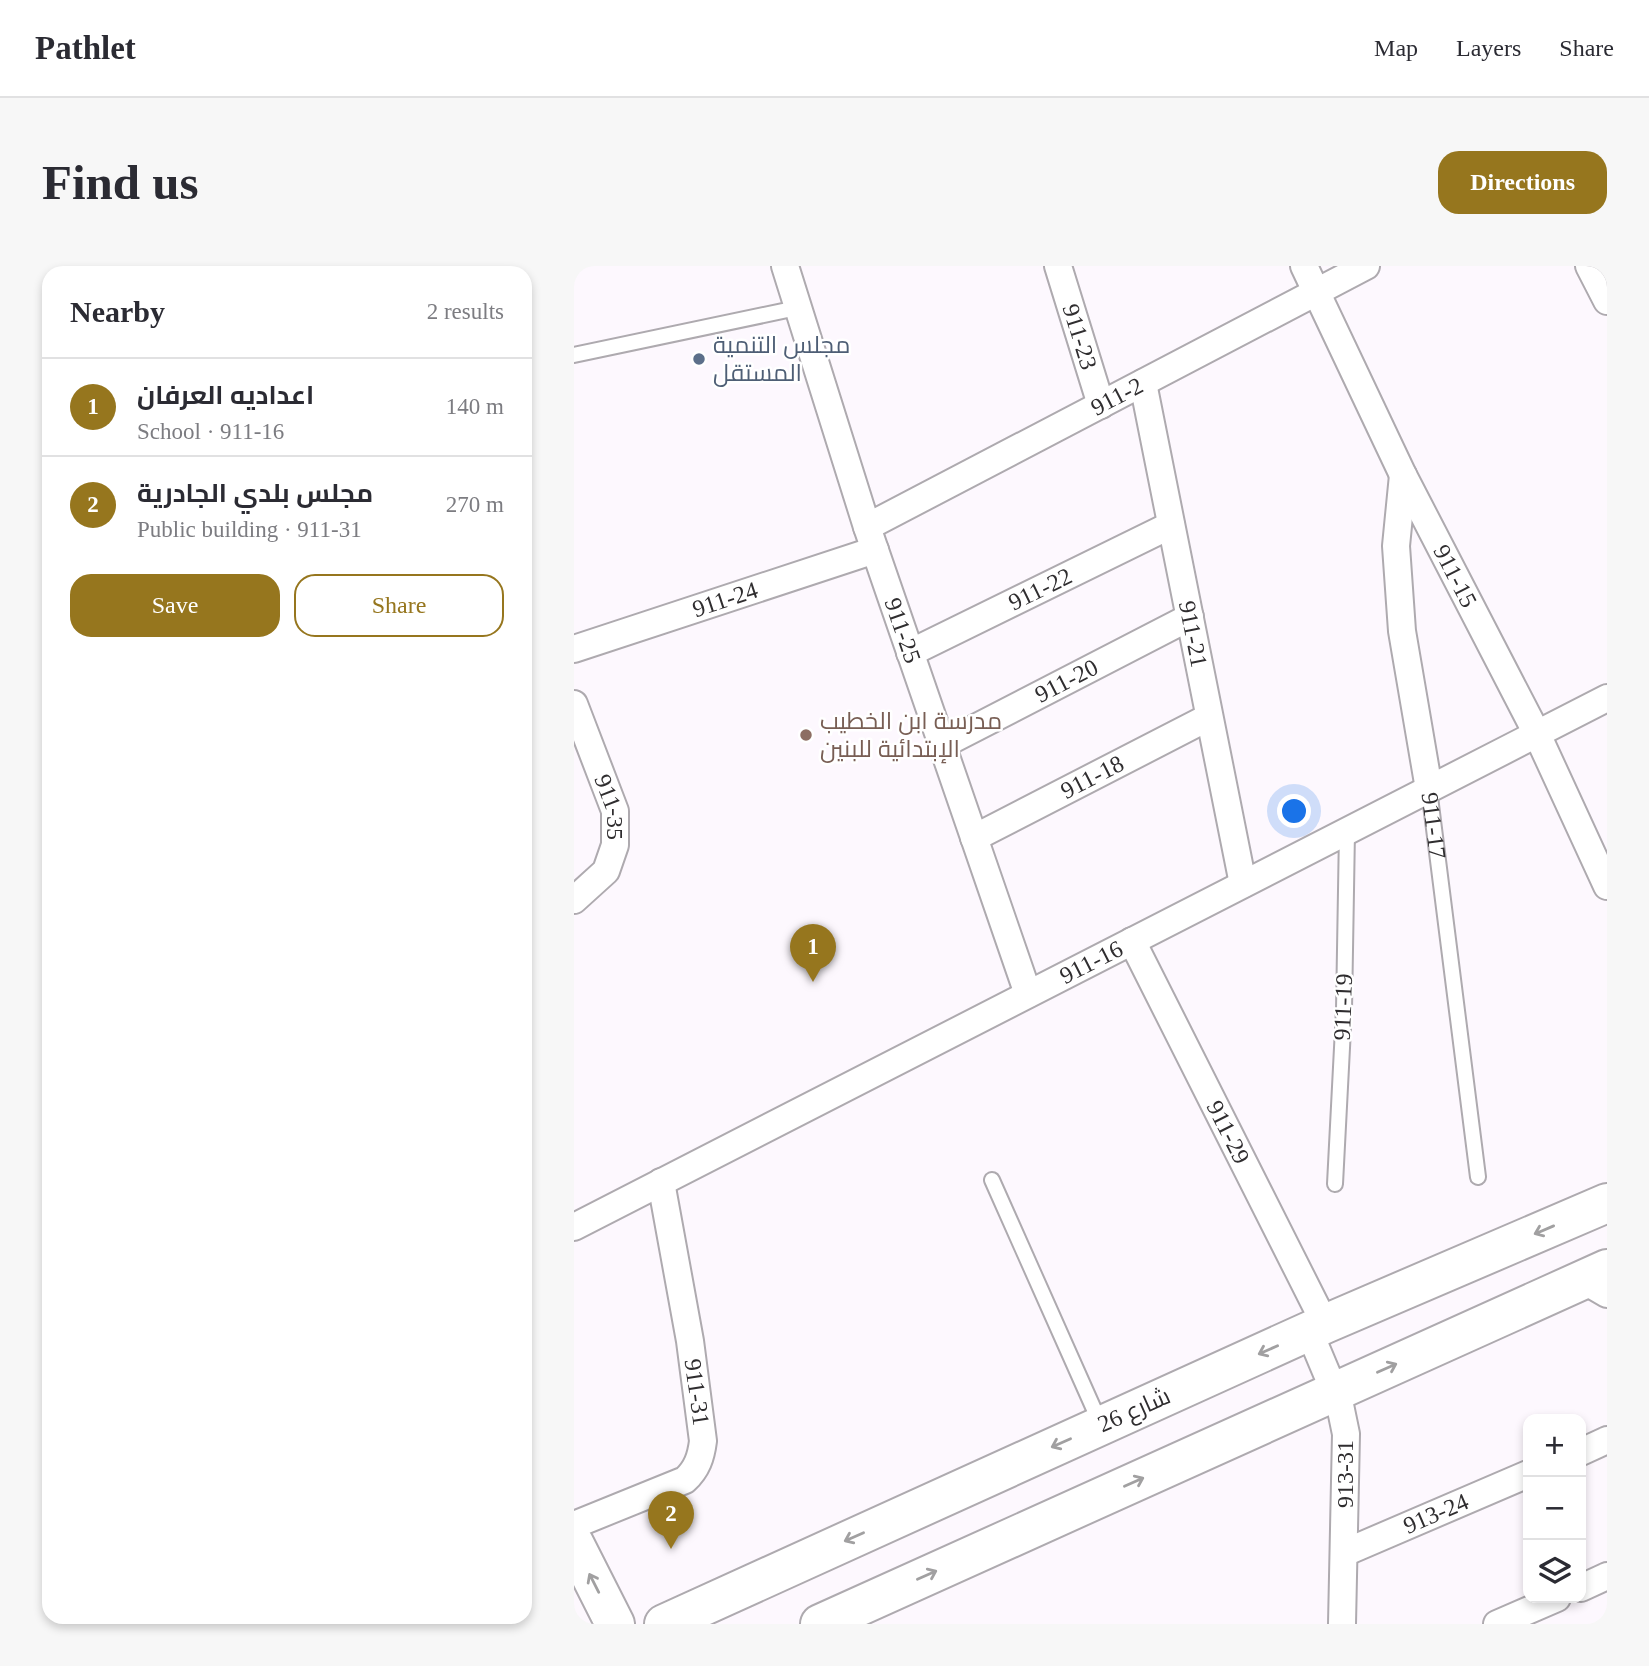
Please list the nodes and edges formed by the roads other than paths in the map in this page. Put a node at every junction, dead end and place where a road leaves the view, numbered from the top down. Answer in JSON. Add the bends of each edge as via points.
{"nodes":[{"id":1,"x":785,"y":266,"type":"edge"},
{"id":2,"x":1058,"y":266,"type":"edge"},
{"id":3,"x":1304,"y":266,"type":"edge"},
{"id":4,"x":1366,"y":266,"type":"edge"},
{"id":5,"x":1589,"y":266,"type":"edge"},
{"id":6,"x":1315,"y":292,"type":"junction"},
{"id":7,"x":1607,"y":301,"type":"edge"},
{"id":8,"x":797,"y":308,"type":"junction"},
{"id":9,"x":574,"y":355,"type":"edge"},
{"id":10,"x":1143,"y":383,"type":"junction"},
{"id":11,"x":1101,"y":405,"type":"junction"},
{"id":12,"x":1404,"y":475,"type":"junction"},
{"id":13,"x":1171,"y":525,"type":"junction"},
{"id":14,"x":871,"y":539,"type":"junction"},
{"id":15,"x":1189,"y":617,"type":"junction"},
{"id":16,"x":574,"y":649,"type":"edge"},
{"id":17,"x":910,"y":653,"type":"junction"},
{"id":18,"x":1607,"y":698,"type":"edge"},
{"id":19,"x":574,"y":704,"type":"edge"},
{"id":20,"x":1209,"y":717,"type":"junction"},
{"id":21,"x":1537,"y":733,"type":"junction"},
{"id":22,"x":942,"y":745,"type":"junction"},
{"id":23,"x":1429,"y":789,"type":"junction"},
{"id":24,"x":1347,"y":831,"type":"junction"},
{"id":25,"x":974,"y":838,"type":"junction"},
{"id":26,"x":1243,"y":884,"type":"junction"},
{"id":27,"x":1607,"y":886,"type":"edge"},
{"id":28,"x":574,"y":900,"type":"edge"},
{"id":29,"x":1132,"y":941,"type":"junction"},
{"id":30,"x":1028,"y":994,"type":"junction"},
{"id":31,"x":1478,"y":1177,"type":"dead end"},
{"id":32,"x":992,"y":1180,"type":"dead end"},
{"id":33,"x":661,"y":1182,"type":"junction"},
{"id":34,"x":1335,"y":1184,"type":"dead end"},
{"id":35,"x":1607,"y":1203,"type":"edge"},
{"id":36,"x":574,"y":1227,"type":"edge"},
{"id":37,"x":1599,"y":1281,"type":"edge"},
{"id":38,"x":1317,"y":1328,"type":"junction"},
{"id":39,"x":1335,"y":1392,"type":"junction"},
{"id":40,"x":1101,"y":1425,"type":"junction"},
{"id":41,"x":1607,"y":1440,"type":"edge"},
{"id":42,"x":1586,"y":1449,"type":"edge"},
{"id":43,"x":1523,"y":1476,"type":"edge"},
{"id":44,"x":574,"y":1525,"type":"edge"},
{"id":45,"x":574,"y":1543,"type":"edge"},
{"id":46,"x":1344,"y":1553,"type":"junction"},
{"id":47,"x":1607,"y":1576,"type":"edge"},
{"id":48,"x":1586,"y":1586,"type":"edge"},
{"id":49,"x":1546,"y":1603,"type":"edge"},
{"id":50,"x":831,"y":1621,"type":"edge"},
{"id":51,"x":615,"y":1624,"type":"edge"},
{"id":52,"x":664,"y":1624,"type":"edge"},
{"id":53,"x":1342,"y":1624,"type":"edge"},
{"id":54,"x":1497,"y":1624,"type":"edge"}],
"edges":[{"from":1,"to":8,"type":"street","name":"911-25"},
{"from":2,"to":11,"type":"street","name":"911-23"},
{"from":3,"to":6,"type":"street","name":"911-15"},
{"from":4,"to":6,"type":"street","name":"911-2"},
{"from":5,"to":7,"type":"street"},
{"from":6,"to":10,"type":"street","name":"911-2"},
{"from":6,"to":12,"type":"street","name":"911-15"},
{"from":8,"to":9,"type":"lane"},
{"from":8,"to":14,"type":"street","name":"911-25"},
{"from":10,"to":11,"type":"street","name":"911-2"},
{"from":10,"to":13,"type":"street","name":"911-21"},
{"from":11,"to":14,"type":"street","name":"911-2"},
{"from":12,"to":21,"type":"street","name":"911-15"},
{"from":12,"to":23,"type":"street","name":"911-17","via":[[1396,546],[1402,631]]},
{"from":13,"to":15,"type":"street","name":"911-21"},
{"from":13,"to":17,"type":"street","name":"911-22"},
{"from":14,"to":16,"type":"street","name":"911-24"},
{"from":14,"to":17,"type":"street","name":"911-25"},
{"from":15,"to":20,"type":"street","name":"911-21"},
{"from":15,"to":22,"type":"street","name":"911-20"},
{"from":17,"to":22,"type":"street","name":"911-25"},
{"from":18,"to":21,"type":"street","name":"911-16"},
{"from":19,"to":28,"type":"street","name":"911-35","via":[[615,811],[615,845],[606,871]]},
{"from":20,"to":25,"type":"street","name":"911-18"},
{"from":20,"to":26,"type":"street","name":"911-21"},
{"from":21,"to":23,"type":"street","name":"911-16"},
{"from":21,"to":27,"type":"street","name":"911-15"},
{"from":22,"to":25,"type":"street","name":"911-25"},
{"from":23,"to":24,"type":"street","name":"911-16"},
{"from":23,"to":31,"type":"lane","name":"911-17"},
{"from":24,"to":26,"type":"street","name":"911-16"},
{"from":24,"to":34,"type":"lane","name":"911-19"},
{"from":25,"to":30,"type":"street","name":"911-25"},
{"from":26,"to":29,"type":"street","name":"911-16"},
{"from":29,"to":30,"type":"street","name":"911-16"},
{"from":29,"to":38,"type":"street","name":"911-29"},
{"from":30,"to":33,"type":"street","name":"911-16"},
{"from":32,"to":40,"type":"lane"},
{"from":33,"to":36,"type":"street","name":"911-16"},
{"from":33,"to":44,"type":"street","name":"911-31","via":[[690,1341],[702,1450],[694,1472],[685,1480]]},
{"from":35,"to":38,"type":"street","name":"شارع 26","one_way":true},
{"from":39,"to":37,"type":"street","one_way":true},
{"from":38,"to":39,"type":"street","name":"913-31"},
{"from":38,"to":40,"type":"street","name":"شارع 26","one_way":true},
{"from":39,"to":46,"type":"street","name":"913-31","via":[[1347,1448]]},
{"from":50,"to":39,"type":"street","one_way":true},
{"from":40,"to":52,"type":"street","name":"شارع 26","one_way":true},
{"from":41,"to":42,"type":"street"},
{"from":43,"to":46,"type":"street","name":"913-24"},
{"from":51,"to":45,"type":"street","one_way":true},
{"from":46,"to":53,"type":"street","name":"913-31"},
{"from":47,"to":48,"type":"street"},
{"from":49,"to":54,"type":"street"}]}
